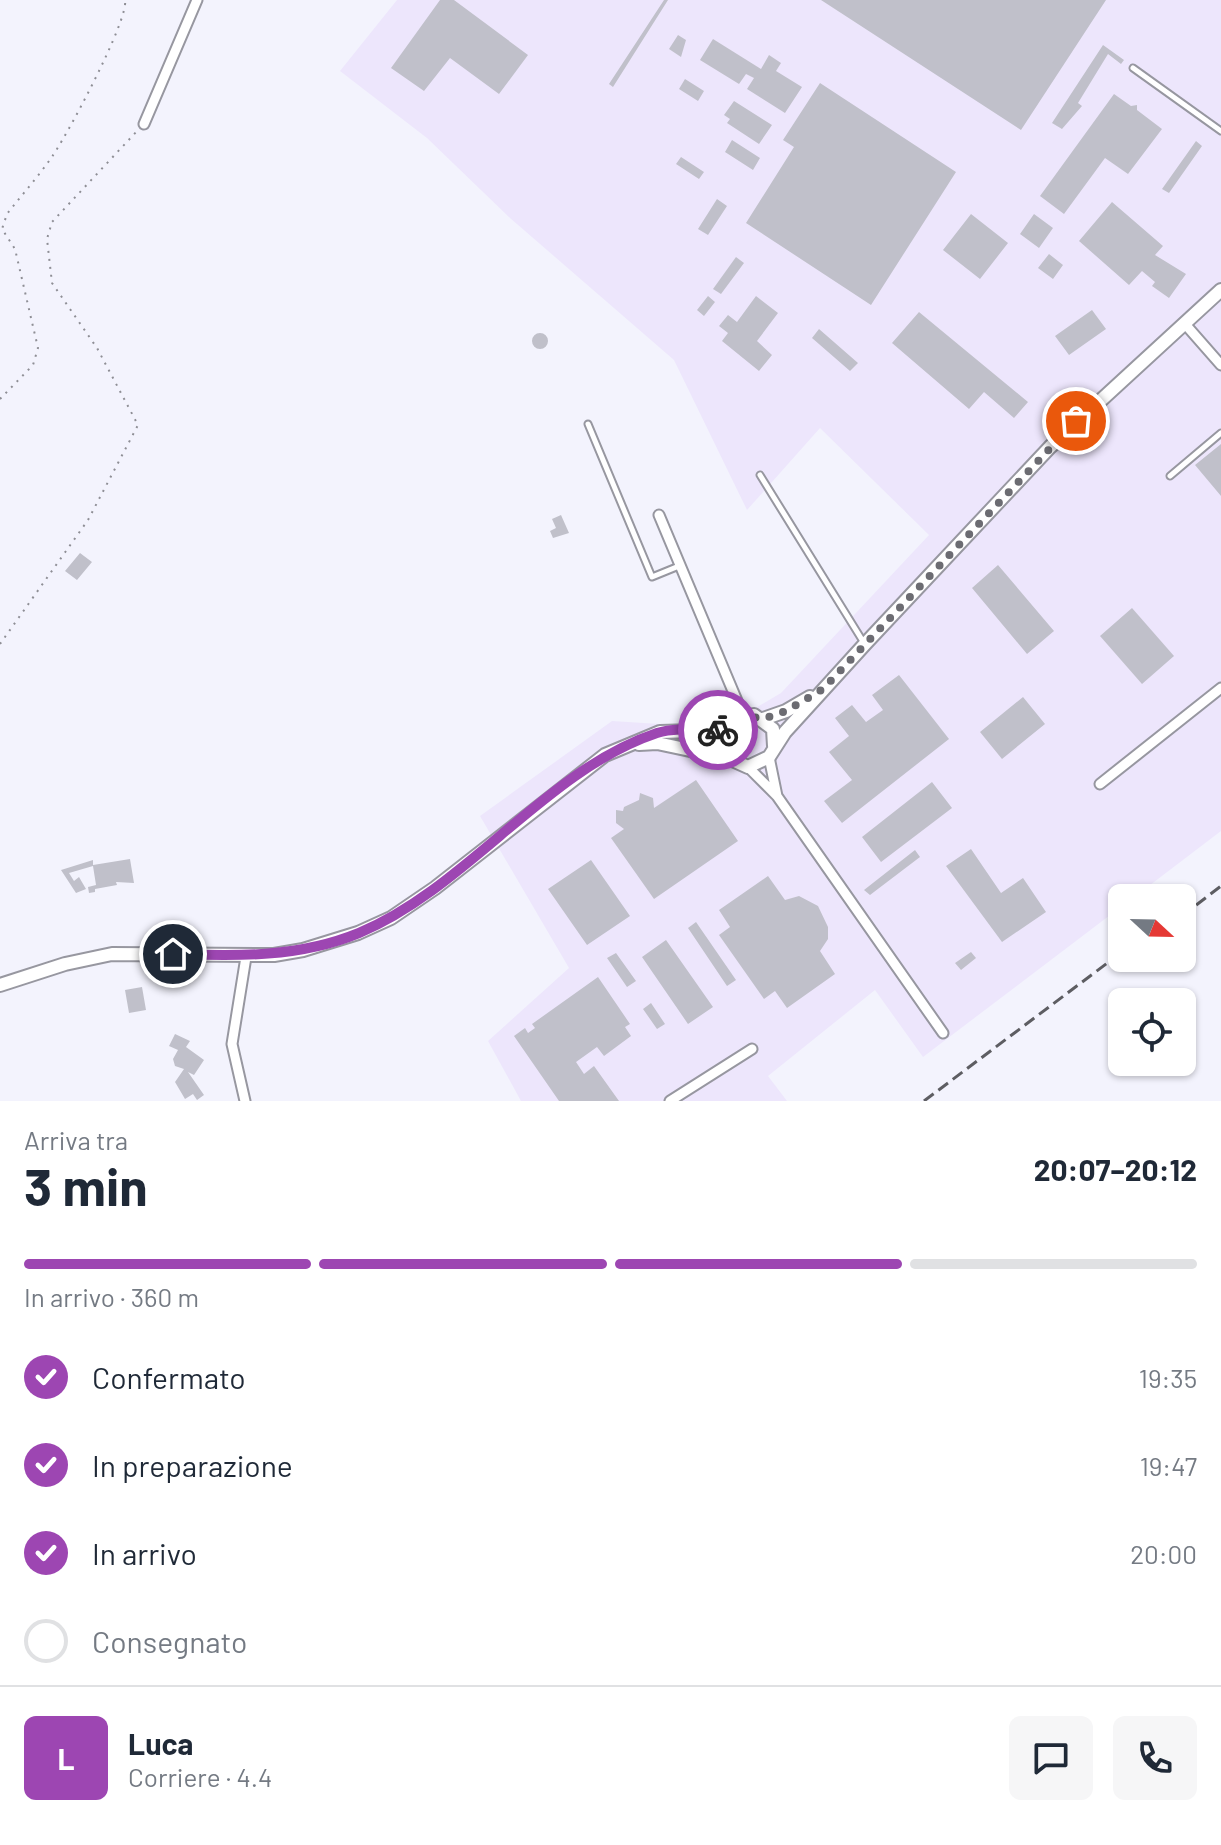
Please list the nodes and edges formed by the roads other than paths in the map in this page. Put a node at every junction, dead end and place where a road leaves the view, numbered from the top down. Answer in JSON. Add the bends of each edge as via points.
{"nodes":[{"id":1,"x":197,"y":0,"type":"edge"},
{"id":2,"x":1133,"y":68,"type":"dead end"},
{"id":3,"x":144,"y":124,"type":"road end"},
{"id":4,"x":1221,"y":131,"type":"edge"},
{"id":5,"x":1221,"y":290,"type":"edge"},
{"id":6,"x":1185,"y":324,"type":"junction"},
{"id":7,"x":1221,"y":365,"type":"edge"},
{"id":8,"x":588,"y":424,"type":"dead end"},
{"id":9,"x":1221,"y":433,"type":"edge"},
{"id":10,"x":760,"y":475,"type":"dead end"},
{"id":11,"x":1170,"y":476,"type":"dead end"},
{"id":12,"x":659,"y":515,"type":"dead end"},
{"id":13,"x":680,"y":566,"type":"junction"},
{"id":14,"x":865,"y":644,"type":"junction"},
{"id":15,"x":1221,"y":688,"type":"edge"},
{"id":16,"x":823,"y":689,"type":"junction"},
{"id":17,"x":743,"y":715,"type":"junction"},
{"id":18,"x":763,"y":719,"type":"junction"},
{"id":19,"x":725,"y":730,"type":"junction"},
{"id":20,"x":632,"y":744,"type":"junction"},
{"id":21,"x":771,"y":752,"type":"junction"},
{"id":22,"x":728,"y":758,"type":"junction"},
{"id":23,"x":748,"y":767,"type":"junction"},
{"id":24,"x":1100,"y":784,"type":"dead end"},
{"id":25,"x":777,"y":796,"type":"junction"},
{"id":26,"x":246,"y":957,"type":"junction"},
{"id":27,"x":0,"y":985,"type":"edge"},
{"id":28,"x":943,"y":1033,"type":"dead end"},
{"id":29,"x":752,"y":1049,"type":"dead end"},
{"id":30,"x":245,"y":1101,"type":"edge"},
{"id":31,"x":670,"y":1101,"type":"edge"}],
"edges":[{"from":1,"to":3,"type":"street"},
{"from":2,"to":4,"type":"lane"},
{"from":5,"to":6,"type":"street"},
{"from":6,"to":7,"type":"street"},
{"from":6,"to":14,"type":"street","via":[[1076,421]]},
{"from":8,"to":13,"type":"lane","via":[[652,577]]},
{"from":9,"to":11,"type":"lane"},
{"from":10,"to":14,"type":"lane"},
{"from":12,"to":13,"type":"street"},
{"from":13,"to":17,"type":"street"},
{"from":14,"to":16,"type":"street"},
{"from":15,"to":24,"type":"street"},
{"from":16,"to":18,"type":"street"},
{"from":16,"to":21,"type":"street"},
{"from":17,"to":18,"type":"street"},
{"from":17,"to":19,"type":"street"},
{"from":18,"to":21,"type":"street","via":[[773,729]]},
{"from":19,"to":20,"type":"street","via":[[660,732]]},
{"from":19,"to":22,"type":"street","via":[[722,741]]},
{"from":20,"to":22,"type":"street","via":[[657,743]]},
{"from":20,"to":26,"type":"street","via":[[605,755],[391,918],[303,950]]},
{"from":21,"to":23,"type":"street"},
{"from":21,"to":25,"type":"street"},
{"from":22,"to":23,"type":"street"},
{"from":23,"to":25,"type":"street"},
{"from":25,"to":28,"type":"street"},
{"from":26,"to":27,"type":"street","via":[[112,954]]},
{"from":26,"to":30,"type":"street","via":[[232,1044]]},
{"from":29,"to":31,"type":"street"}]}
